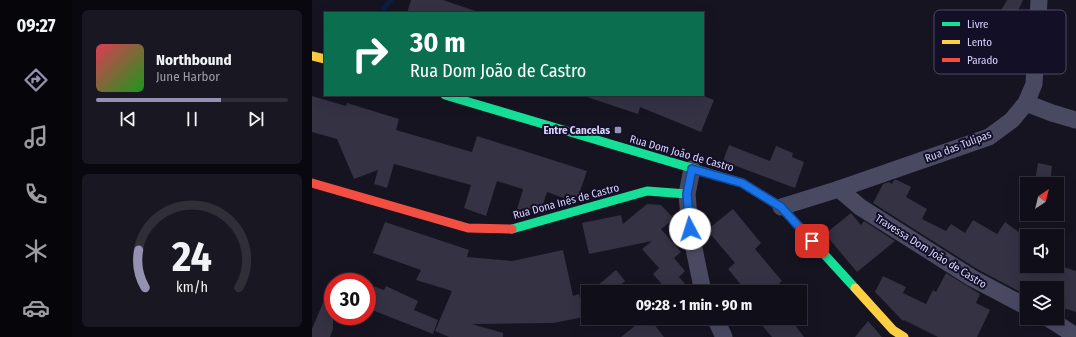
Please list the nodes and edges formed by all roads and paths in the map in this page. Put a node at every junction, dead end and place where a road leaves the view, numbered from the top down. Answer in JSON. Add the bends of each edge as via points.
{"nodes":[{"id":1,"x":1039,"y":0,"type":"edge"},
{"id":2,"x":1038,"y":10,"type":"edge"},
{"id":3,"x":312,"y":56,"type":"edge"},
{"id":4,"x":324,"y":59,"type":"edge"},
{"id":5,"x":1035,"y":74,"type":"edge"},
{"id":6,"x":448,"y":96,"type":"edge"},
{"id":7,"x":1026,"y":103,"type":"junction"},
{"id":8,"x":1076,"y":120,"type":"edge"},
{"id":9,"x":692,"y":169,"type":"junction"},
{"id":10,"x":312,"y":183,"type":"edge"},
{"id":11,"x":839,"y":189,"type":"junction"},
{"id":12,"x":687,"y":194,"type":"junction"},
{"id":13,"x":781,"y":207,"type":"junction"},
{"id":14,"x":702,"y":285,"type":"edge"},
{"id":15,"x":1020,"y":303,"type":"edge"},
{"id":16,"x":718,"y":325,"type":"edge"},
{"id":17,"x":1059,"y":325,"type":"edge"},
{"id":18,"x":1076,"y":336,"type":"edge"},
{"id":19,"x":724,"y":337,"type":"edge"},
{"id":20,"x":904,"y":337,"type":"edge"}],
"edges":[{"from":1,"to":2,"type":"street","name":"Rua das Tulipas"},
{"from":3,"to":4,"type":"main road"},
{"from":5,"to":7,"type":"street","name":"Rua das Tulipas","via":[[1034,84]]},
{"from":6,"to":9,"type":"main road","name":"Rua Dom João de Castro"},
{"from":7,"to":8,"type":"street"},
{"from":7,"to":11,"type":"street","name":"Rua das Tulipas","via":[[1012,120],[989,137]]},
{"from":9,"to":12,"type":"street"},
{"from":9,"to":13,"type":"main road","name":"Rua Dom João de Castro","via":[[742,183]]},
{"from":10,"to":12,"type":"main road","name":"Rua Dona Inês de Castro","via":[[468,228],[511,229],[647,191]]},
{"from":11,"to":13,"type":"street","name":"Rua das Tulipas"},
{"from":11,"to":15,"type":"street","name":"Travessa Dom João de Castro","via":[[860,207],[972,278]]},
{"from":12,"to":14,"type":"street","via":[[690,229]]},
{"from":13,"to":20,"type":"main road","name":"Rua Dom João de Castro","via":[[893,330]]},
{"from":16,"to":19,"type":"street"},
{"from":17,"to":18,"type":"street"}]}
